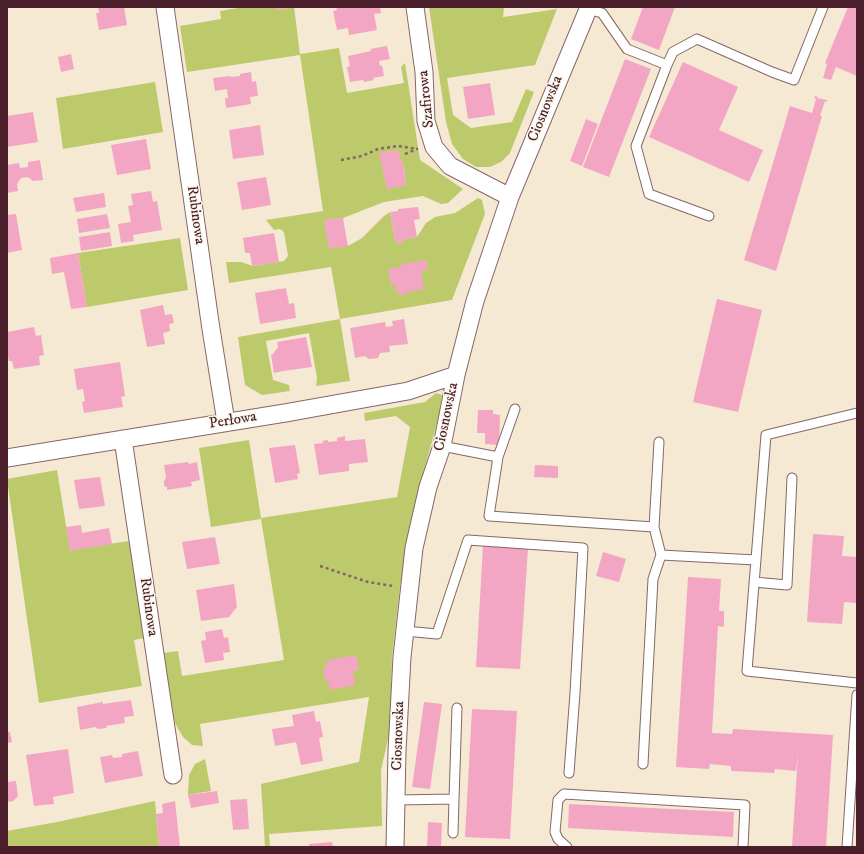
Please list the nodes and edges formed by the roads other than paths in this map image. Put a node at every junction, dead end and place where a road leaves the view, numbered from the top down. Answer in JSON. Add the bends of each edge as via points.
{"nodes":[{"id":1,"x":165,"y":7,"type":"edge"},
{"id":2,"x":415,"y":7,"type":"edge"},
{"id":3,"x":823,"y":7,"type":"edge"},
{"id":4,"x":588,"y":8,"type":"edge"},
{"id":5,"x":667,"y":64,"type":"junction"},
{"id":6,"x":510,"y":197,"type":"junction"},
{"id":7,"x":709,"y":216,"type":"dead end"},
{"id":8,"x":456,"y":375,"type":"junction"},
{"id":9,"x":515,"y":409,"type":"dead end"},
{"id":10,"x":857,"y":413,"type":"edge"},
{"id":11,"x":226,"y":422,"type":"junction"},
{"id":12,"x":123,"y":439,"type":"junction"},
{"id":13,"x":659,"y":442,"type":"dead end"},
{"id":14,"x":442,"y":446,"type":"junction"},
{"id":15,"x":498,"y":457,"type":"junction"},
{"id":16,"x":7,"y":458,"type":"edge"},
{"id":17,"x":792,"y":478,"type":"dead end"},
{"id":18,"x":654,"y":527,"type":"junction"},
{"id":19,"x":661,"y":555,"type":"junction"},
{"id":20,"x":756,"y":560,"type":"junction"},
{"id":21,"x":754,"y":582,"type":"junction"},
{"id":22,"x":405,"y":631,"type":"junction"},
{"id":23,"x":857,"y":683,"type":"edge"},
{"id":24,"x":857,"y":696,"type":"edge"},
{"id":25,"x":457,"y":708,"type":"dead end"},
{"id":26,"x":643,"y":764,"type":"dead end"},
{"id":27,"x":569,"y":773,"type":"dead end"},
{"id":28,"x":173,"y":775,"type":"dead end"},
{"id":29,"x":454,"y":799,"type":"junction"},
{"id":30,"x":397,"y":800,"type":"junction"},
{"id":31,"x":453,"y":833,"type":"dead end"},
{"id":32,"x":395,"y":847,"type":"edge"},
{"id":33,"x":567,"y":847,"type":"edge"},
{"id":34,"x":743,"y":847,"type":"edge"},
{"id":35,"x":847,"y":847,"type":"edge"}],
"edges":[{"from":1,"to":11,"type":"street","name":"Rubinowa"},
{"from":2,"to":6,"type":"street","name":"Szafirowa","via":[[424,72],[426,121],[434,146],[450,166]]},
{"from":3,"to":5,"type":"lane","via":[[794,80],[697,39],[673,52]]},
{"from":4,"to":5,"type":"lane","via":[[602,13],[627,49]]},
{"from":4,"to":6,"type":"street","name":"Ciosnowska"},
{"from":5,"to":7,"type":"lane","via":[[636,146],[650,194]]},
{"from":6,"to":8,"type":"street","name":"Ciosnowska","via":[[475,301]]},
{"from":8,"to":11,"type":"street","name":"Perłowa","via":[[408,391]]},
{"from":8,"to":14,"type":"street","name":"Ciosnowska"},
{"from":9,"to":15,"type":"lane"},
{"from":10,"to":20,"type":"lane","via":[[766,435]]},
{"from":11,"to":12,"type":"street","name":"Perłowa"},
{"from":12,"to":16,"type":"street","name":"Perłowa"},
{"from":12,"to":28,"type":"street","name":"Rubinowa"},
{"from":13,"to":18,"type":"lane"},
{"from":14,"to":15,"type":"lane"},
{"from":14,"to":22,"type":"street","name":"Ciosnowska","via":[[426,494],[414,548]]},
{"from":15,"to":18,"type":"lane","via":[[489,516]]},
{"from":17,"to":21,"type":"lane","via":[[787,585]]},
{"from":18,"to":19,"type":"lane"},
{"from":19,"to":20,"type":"lane"},
{"from":19,"to":26,"type":"lane","via":[[653,579]]},
{"from":20,"to":21,"type":"lane"},
{"from":21,"to":23,"type":"lane","via":[[748,671]]},
{"from":22,"to":27,"type":"lane","via":[[437,634],[468,540],[583,548]]},
{"from":22,"to":30,"type":"street","name":"Ciosnowska","via":[[397,751]]},
{"from":24,"to":35,"type":"lane"},
{"from":25,"to":29,"type":"lane"},
{"from":29,"to":30,"type":"lane"},
{"from":29,"to":31,"type":"lane"},
{"from":30,"to":32,"type":"street","name":"Ciosnowska"},
{"from":33,"to":34,"type":"lane","via":[[558,839],[556,832],[558,800],[564,794],[745,805]]}]}
